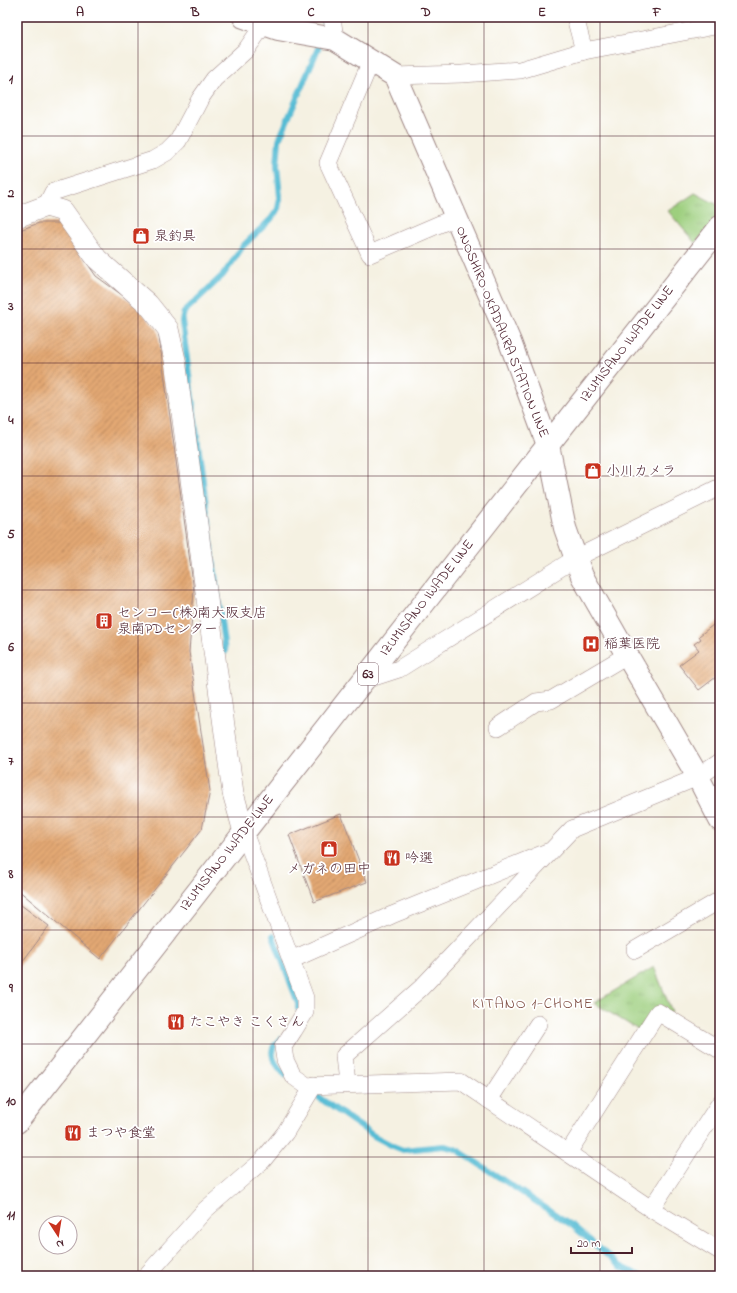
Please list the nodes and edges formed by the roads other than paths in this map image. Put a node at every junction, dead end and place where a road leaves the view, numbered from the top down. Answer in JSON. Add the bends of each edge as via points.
{"nodes":[{"id":1,"x":244,"y":17,"type":"edge"},
{"id":2,"x":332,"y":17,"type":"edge"},
{"id":3,"x":575,"y":17,"type":"edge"},
{"id":4,"x":701,"y":23,"type":"edge"},
{"id":5,"x":264,"y":24,"type":"junction"},
{"id":6,"x":720,"y":25,"type":"edge"},
{"id":7,"x":335,"y":39,"type":"junction"},
{"id":8,"x":584,"y":51,"type":"junction"},
{"id":9,"x":371,"y":61,"type":"junction"},
{"id":10,"x":395,"y":76,"type":"junction"},
{"id":11,"x":46,"y":206,"type":"junction"},
{"id":12,"x":17,"y":217,"type":"edge"},
{"id":13,"x":456,"y":217,"type":"junction"},
{"id":14,"x":720,"y":228,"type":"edge"},
{"id":15,"x":548,"y":445,"type":"junction"},
{"id":16,"x":720,"y":487,"type":"edge"},
{"id":17,"x":576,"y":558,"type":"junction"},
{"id":18,"x":627,"y":656,"type":"junction"},
{"id":19,"x":362,"y":681,"type":"junction"},
{"id":20,"x":498,"y":727,"type":"dead end"},
{"id":21,"x":720,"y":762,"type":"edge"},
{"id":22,"x":698,"y":777,"type":"junction"},
{"id":23,"x":720,"y":820,"type":"edge"},
{"id":24,"x":244,"y":832,"type":"junction"},
{"id":25,"x":553,"y":850,"type":"junction"},
{"id":26,"x":720,"y":900,"type":"edge"},
{"id":27,"x":635,"y":950,"type":"dead end"},
{"id":28,"x":291,"y":960,"type":"junction"},
{"id":29,"x":538,"y":1024,"type":"dead end"},
{"id":30,"x":720,"y":1050,"type":"edge"},
{"id":31,"x":347,"y":1084,"type":"junction"},
{"id":32,"x":314,"y":1085,"type":"junction"},
{"id":33,"x":489,"y":1100,"type":"junction"},
{"id":34,"x":720,"y":1103,"type":"edge"},
{"id":35,"x":17,"y":1122,"type":"edge"},
{"id":36,"x":568,"y":1153,"type":"junction"},
{"id":37,"x":650,"y":1209,"type":"junction"},
{"id":38,"x":720,"y":1251,"type":"edge"},
{"id":39,"x":146,"y":1276,"type":"edge"}],
"edges":[{"from":1,"to":5,"type":"main road"},
{"from":2,"to":7,"type":"street"},
{"from":3,"to":8,"type":"street"},
{"from":4,"to":6,"type":"street"},
{"from":4,"to":8,"type":"street"},
{"from":5,"to":7,"type":"main road"},
{"from":5,"to":11,"type":"street","via":[[246,50],[214,79],[200,99],[178,141],[167,152],[153,160],[53,192]]},
{"from":7,"to":9,"type":"main road"},
{"from":8,"to":10,"type":"street","via":[[520,70]]},
{"from":9,"to":10,"type":"main road"},
{"from":9,"to":13,"type":"street","via":[[328,163],[370,254]]},
{"from":10,"to":13,"type":"main road","name":"ONOSHIRO OKADAURA STATION LINE"},
{"from":11,"to":12,"type":"street"},
{"from":11,"to":24,"type":"street","via":[[64,211],[97,259],[148,304],[168,328],[175,360],[233,792]]},
{"from":13,"to":15,"type":"main road","name":"ONOSHIRO OKADAURA STATION LINE","via":[[510,342]]},
{"from":14,"to":15,"type":"main road","name":"IZUMISANO IWADE LINE","number":"63"},
{"from":15,"to":17,"type":"main road","name":"ONOSHIRO OKADAURA STATION LINE","via":[[565,528]]},
{"from":15,"to":19,"type":"main road","name":"IZUMISANO IWADE LINE","number":"63"},
{"from":16,"to":17,"type":"street"},
{"from":17,"to":18,"type":"main road","name":"ONOSHIRO OKADAURA STATION LINE","via":[[582,576]]},
{"from":17,"to":19,"type":"street","via":[[399,669]]},
{"from":18,"to":20,"type":"street","via":[[551,700],[536,702]]},
{"from":18,"to":22,"type":"main road","name":"ONOSHIRO OKADAURA STATION LINE"},
{"from":19,"to":24,"type":"main road","name":"IZUMISANO IWADE LINE","number":"63"},
{"from":21,"to":22,"type":"street"},
{"from":22,"to":23,"type":"main road","name":"ONOSHIRO OKADAURA STATION LINE"},
{"from":22,"to":25,"type":"street","via":[[572,829]]},
{"from":24,"to":28,"type":"street"},
{"from":24,"to":35,"type":"main road","name":"IZUMISANO IWADE LINE","number":"63"},
{"from":25,"to":28,"type":"street","via":[[392,915]]},
{"from":25,"to":31,"type":"street","via":[[421,988],[344,1056]]},
{"from":26,"to":27,"type":"street"},
{"from":28,"to":32,"type":"street","via":[[305,998],[305,1012],[283,1047],[285,1060],[293,1076],[306,1086]]},
{"from":29,"to":33,"type":"street"},
{"from":30,"to":36,"type":"street","via":[[658,1012]]},
{"from":31,"to":32,"type":"street"},
{"from":31,"to":33,"type":"street","via":[[461,1081]]},
{"from":32,"to":39,"type":"street","via":[[285,1133],[263,1160],[205,1210]]},
{"from":33,"to":36,"type":"street"},
{"from":34,"to":37,"type":"street"},
{"from":36,"to":37,"type":"street"},
{"from":37,"to":38,"type":"street"}]}
